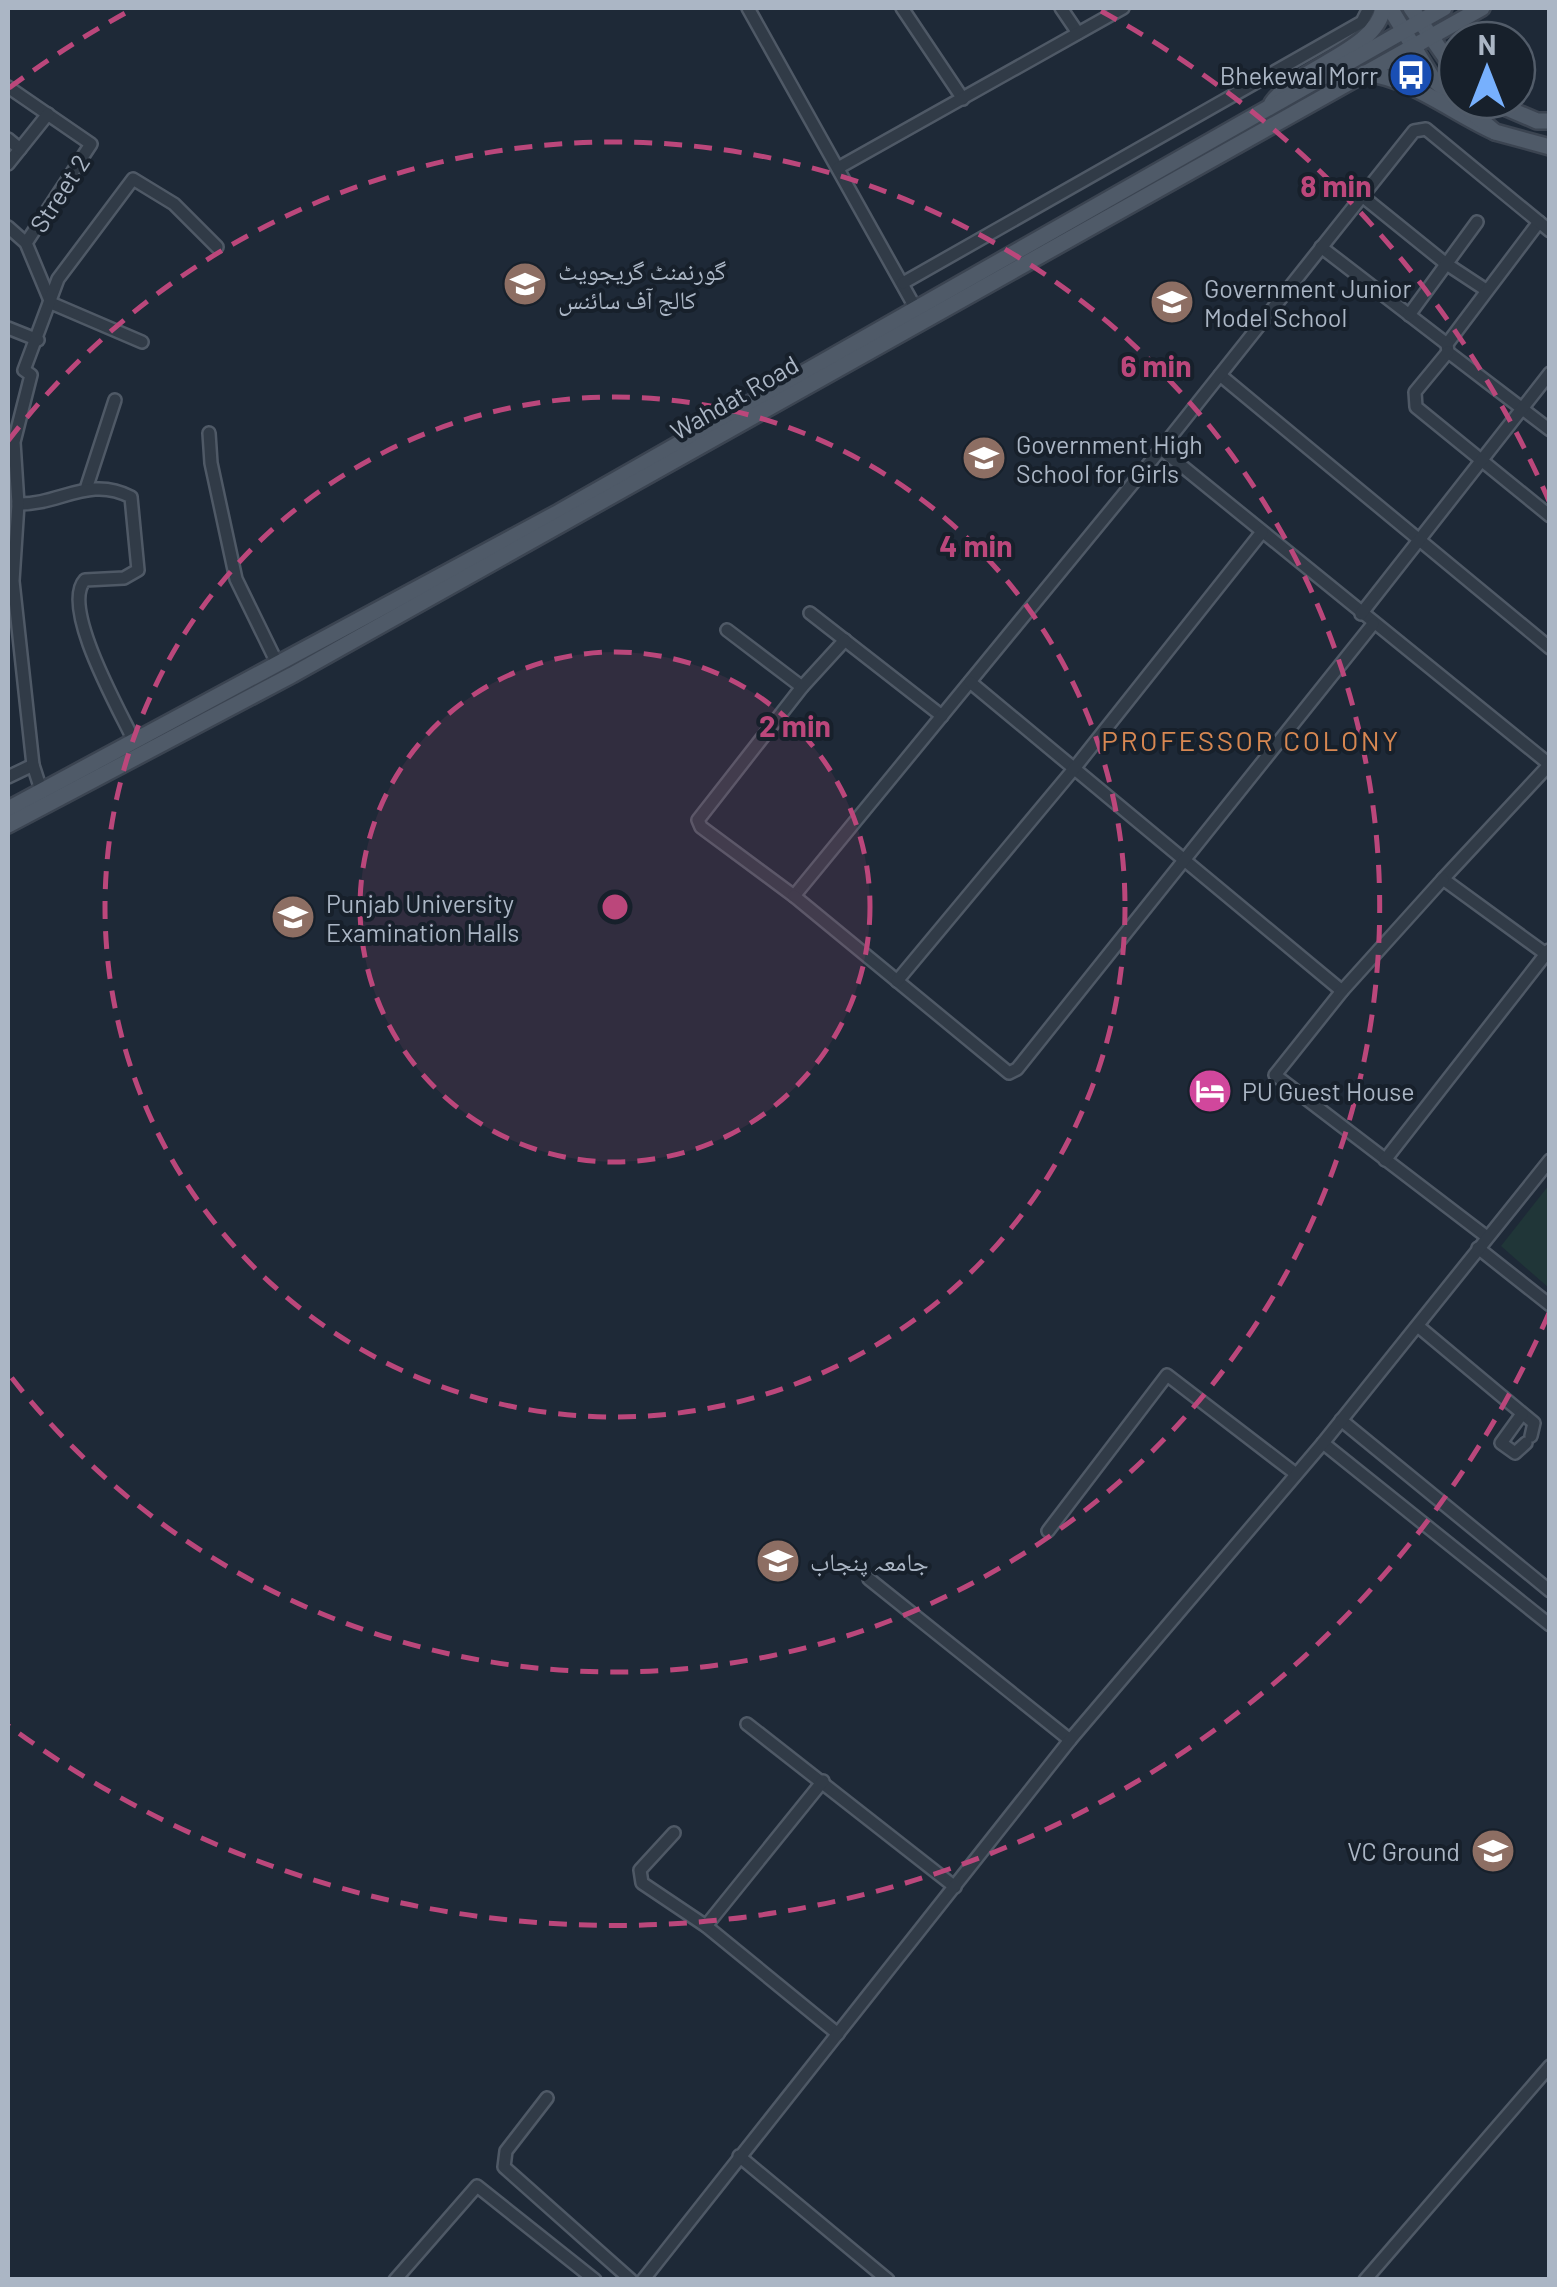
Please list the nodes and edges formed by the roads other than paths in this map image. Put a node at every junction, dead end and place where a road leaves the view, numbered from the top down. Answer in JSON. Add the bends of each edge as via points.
{"nodes":[{"id":1,"x":748,"y":8,"type":"edge"},
{"id":2,"x":902,"y":8,"type":"edge"},
{"id":3,"x":1061,"y":8,"type":"edge"},
{"id":4,"x":1124,"y":8,"type":"edge"},
{"id":5,"x":1369,"y":8,"type":"edge"},
{"id":6,"x":1387,"y":8,"type":"edge"},
{"id":7,"x":1444,"y":8,"type":"edge"},
{"id":8,"x":1482,"y":8,"type":"edge"},
{"id":9,"x":1415,"y":14,"type":"edge"},
{"id":10,"x":1402,"y":30,"type":"junction"},
{"id":11,"x":1078,"y":34,"type":"junction"},
{"id":12,"x":1428,"y":36,"type":"junction"},
{"id":13,"x":1412,"y":46,"type":"junction"},
{"id":14,"x":1437,"y":48,"type":"edge"},
{"id":15,"x":1362,"y":73,"type":"junction"},
{"id":16,"x":1437,"y":82,"type":"edge"},
{"id":17,"x":8,"y":88,"type":"edge"},
{"id":18,"x":963,"y":99,"type":"junction"},
{"id":19,"x":1266,"y":110,"type":"junction"},
{"id":20,"x":48,"y":114,"type":"junction"},
{"id":21,"x":1481,"y":120,"type":"edge"},
{"id":22,"x":1495,"y":132,"type":"junction"},
{"id":23,"x":8,"y":140,"type":"edge"},
{"id":24,"x":1550,"y":147,"type":"edge"},
{"id":25,"x":20,"y":150,"type":"junction"},
{"id":26,"x":8,"y":164,"type":"edge"},
{"id":27,"x":838,"y":168,"type":"junction"},
{"id":28,"x":1362,"y":196,"type":"junction"},
{"id":29,"x":1477,"y":222,"type":"dead end"},
{"id":30,"x":8,"y":227,"type":"edge"},
{"id":31,"x":1544,"y":227,"type":"edge"},
{"id":32,"x":1067,"y":231,"type":"junction"},
{"id":33,"x":26,"y":243,"type":"junction"},
{"id":34,"x":217,"y":247,"type":"dead end"},
{"id":35,"x":1321,"y":248,"type":"junction"},
{"id":36,"x":1445,"y":264,"type":"junction"},
{"id":37,"x":903,"y":283,"type":"junction"},
{"id":38,"x":1486,"y":290,"type":"junction"},
{"id":39,"x":51,"y":303,"type":"junction"},
{"id":40,"x":916,"y":309,"type":"junction"},
{"id":41,"x":1409,"y":314,"type":"junction"},
{"id":42,"x":8,"y":328,"type":"edge"},
{"id":43,"x":38,"y":340,"type":"junction"},
{"id":44,"x":142,"y":342,"type":"dead end"},
{"id":45,"x":1448,"y":348,"type":"junction"},
{"id":46,"x":1550,"y":373,"type":"edge"},
{"id":47,"x":1220,"y":375,"type":"junction"},
{"id":48,"x":115,"y":400,"type":"dead end"},
{"id":49,"x":1522,"y":408,"type":"junction"},
{"id":50,"x":1550,"y":430,"type":"edge"},
{"id":51,"x":12,"y":432,"type":"edge"},
{"id":52,"x":210,"y":433,"type":"dead end"},
{"id":53,"x":1161,"y":449,"type":"junction"},
{"id":54,"x":1482,"y":460,"type":"junction"},
{"id":55,"x":87,"y":486,"type":"junction"},
{"id":56,"x":11,"y":490,"type":"edge"},
{"id":57,"x":18,"y":504,"type":"junction"},
{"id":58,"x":1550,"y":516,"type":"edge"},
{"id":59,"x":1262,"y":532,"type":"junction"},
{"id":60,"x":1420,"y":538,"type":"junction"},
{"id":61,"x":810,"y":613,"type":"dead end"},
{"id":62,"x":1361,"y":614,"type":"junction"},
{"id":63,"x":1374,"y":624,"type":"junction"},
{"id":64,"x":728,"y":630,"type":"dead end"},
{"id":65,"x":845,"y":640,"type":"junction"},
{"id":66,"x":1550,"y":648,"type":"edge"},
{"id":67,"x":278,"y":665,"type":"junction"},
{"id":68,"x":970,"y":682,"type":"junction"},
{"id":69,"x":802,"y":687,"type":"junction"},
{"id":70,"x":942,"y":716,"type":"junction"},
{"id":71,"x":134,"y":742,"type":"junction"},
{"id":72,"x":1550,"y":764,"type":"edge"},
{"id":73,"x":34,"y":765,"type":"junction"},
{"id":74,"x":1073,"y":770,"type":"junction"},
{"id":75,"x":8,"y":777,"type":"edge"},
{"id":76,"x":44,"y":797,"type":"junction"},
{"id":77,"x":8,"y":809,"type":"edge"},
{"id":78,"x":8,"y":824,"type":"edge"},
{"id":79,"x":1183,"y":864,"type":"junction"},
{"id":80,"x":1443,"y":880,"type":"junction"},
{"id":81,"x":794,"y":896,"type":"junction"},
{"id":82,"x":1548,"y":954,"type":"edge"},
{"id":83,"x":897,"y":980,"type":"junction"},
{"id":84,"x":1342,"y":991,"type":"junction"},
{"id":85,"x":1386,"y":1160,"type":"junction"},
{"id":86,"x":1550,"y":1160,"type":"edge"},
{"id":87,"x":1487,"y":1237,"type":"junction"},
{"id":88,"x":1478,"y":1248,"type":"junction"},
{"id":89,"x":1550,"y":1306,"type":"edge"},
{"id":90,"x":1419,"y":1327,"type":"junction"},
{"id":91,"x":1522,"y":1414,"type":"junction"},
{"id":92,"x":1341,"y":1420,"type":"junction"},
{"id":93,"x":1323,"y":1443,"type":"junction"},
{"id":94,"x":1296,"y":1474,"type":"junction"},
{"id":95,"x":1048,"y":1530,"type":"dead end"},
{"id":96,"x":869,"y":1579,"type":"dead end"},
{"id":97,"x":1550,"y":1591,"type":"edge"},
{"id":98,"x":1550,"y":1625,"type":"edge"},
{"id":99,"x":748,"y":1724,"type":"dead end"},
{"id":100,"x":1070,"y":1740,"type":"junction"},
{"id":101,"x":823,"y":1782,"type":"junction"},
{"id":102,"x":674,"y":1832,"type":"dead end"},
{"id":103,"x":955,"y":1887,"type":"junction"},
{"id":104,"x":706,"y":1926,"type":"junction"},
{"id":105,"x":838,"y":2034,"type":"junction"},
{"id":106,"x":1550,"y":2066,"type":"edge"},
{"id":107,"x":548,"y":2098,"type":"dead end"},
{"id":108,"x":739,"y":2156,"type":"junction"},
{"id":109,"x":394,"y":2280,"type":"edge"},
{"id":110,"x":595,"y":2280,"type":"edge"},
{"id":111,"x":631,"y":2280,"type":"edge"},
{"id":112,"x":643,"y":2280,"type":"edge"},
{"id":113,"x":888,"y":2280,"type":"edge"},
{"id":114,"x":1365,"y":2280,"type":"edge"}],
"edges":[{"from":1,"to":27,"type":"street"},
{"from":2,"to":18,"type":"street"},
{"from":3,"to":11,"type":"street"},
{"from":4,"to":11,"type":"street"},
{"from":5,"to":37,"type":"street","via":[[1362,22]]},
{"from":6,"to":10,"type":"main road"},
{"from":6,"to":19,"type":"main road","via":[[1374,31],[1282,88]]},
{"from":7,"to":9,"type":"main road","name":"Wahdat Road"},
{"from":8,"to":12,"type":"main road","name":"Wahdat Road"},
{"from":9,"to":10,"type":"main road","name":"Wahdat Road"},
{"from":9,"to":12,"type":"main road"},
{"from":10,"to":13,"type":"main road"},
{"from":10,"to":19,"type":"main road","name":"Wahdat Road"},
{"from":11,"to":18,"type":"street"},
{"from":12,"to":13,"type":"main road","name":"Wahdat Road"},
{"from":12,"to":14,"type":"main road"},
{"from":13,"to":15,"type":"main road","name":"Wahdat Road"},
{"from":13,"to":16,"type":"main road"},
{"from":15,"to":22,"type":"main road","via":[[1396,78]]},
{"from":15,"to":32,"type":"main road","name":"Wahdat Road"},
{"from":17,"to":20,"type":"street"},
{"from":18,"to":27,"type":"street"},
{"from":19,"to":32,"type":"main road","name":"Wahdat Road"},
{"from":20,"to":25,"type":"street"},
{"from":20,"to":33,"type":"street","name":"Street 2","via":[[91,144]]},
{"from":21,"to":22,"type":"main road"},
{"from":22,"to":24,"type":"main road"},
{"from":23,"to":25,"type":"street"},
{"from":25,"to":26,"type":"street"},
{"from":27,"to":37,"type":"street"},
{"from":28,"to":31,"type":"street","via":[[1419,127]]},
{"from":28,"to":35,"type":"street"},
{"from":28,"to":36,"type":"street"},
{"from":29,"to":36,"type":"street"},
{"from":30,"to":33,"type":"street"},
{"from":31,"to":38,"type":"street"},
{"from":32,"to":40,"type":"main road","name":"Wahdat Road"},
{"from":32,"to":76,"type":"main road","name":"Wahdat Road","via":[[292,675]]},
{"from":33,"to":39,"type":"street"},
{"from":34,"to":39,"type":"street","via":[[174,204],[133,180],[58,279]]},
{"from":35,"to":41,"type":"street"},
{"from":35,"to":47,"type":"street"},
{"from":36,"to":38,"type":"street"},
{"from":36,"to":41,"type":"street"},
{"from":37,"to":40,"type":"street"},
{"from":38,"to":45,"type":"street"},
{"from":39,"to":43,"type":"street"},
{"from":39,"to":44,"type":"street"},
{"from":40,"to":67,"type":"main road","name":"Wahdat Road"},
{"from":41,"to":45,"type":"street"},
{"from":42,"to":43,"type":"street"},
{"from":43,"to":51,"type":"street","via":[[24,370],[31,375]]},
{"from":45,"to":49,"type":"street"},
{"from":45,"to":54,"type":"street","via":[[1413,402]]},
{"from":46,"to":49,"type":"street"},
{"from":47,"to":53,"type":"street"},
{"from":47,"to":60,"type":"street"},
{"from":48,"to":55,"type":"street"},
{"from":49,"to":50,"type":"street"},
{"from":49,"to":54,"type":"street"},
{"from":51,"to":56,"type":"street"},
{"from":52,"to":67,"type":"street","via":[[236,579]]},
{"from":53,"to":59,"type":"street"},
{"from":53,"to":68,"type":"street"},
{"from":54,"to":58,"type":"street"},
{"from":54,"to":60,"type":"street"},
{"from":55,"to":57,"type":"street","via":[[40,504]]},
{"from":55,"to":71,"type":"street","via":[[131,497],[138,570],[124,578],[85,580],[78,603]]},
{"from":56,"to":57,"type":"street"},
{"from":57,"to":73,"type":"street","via":[[12,580]]},
{"from":59,"to":62,"type":"street"},
{"from":59,"to":74,"type":"street"},
{"from":60,"to":62,"type":"street"},
{"from":60,"to":66,"type":"street"},
{"from":61,"to":65,"type":"street"},
{"from":62,"to":63,"type":"street"},
{"from":63,"to":72,"type":"street"},
{"from":63,"to":79,"type":"street"},
{"from":64,"to":69,"type":"street"},
{"from":65,"to":69,"type":"street"},
{"from":65,"to":70,"type":"street"},
{"from":67,"to":71,"type":"main road","name":"Wahdat Road"},
{"from":68,"to":70,"type":"street"},
{"from":68,"to":74,"type":"street"},
{"from":69,"to":81,"type":"street","via":[[698,820]]},
{"from":70,"to":81,"type":"street"},
{"from":71,"to":76,"type":"main road","name":"Wahdat Road"},
{"from":72,"to":80,"type":"street"},
{"from":73,"to":75,"type":"street"},
{"from":73,"to":76,"type":"street"},
{"from":74,"to":79,"type":"street"},
{"from":74,"to":83,"type":"street"},
{"from":76,"to":77,"type":"main road","name":"Wahdat Road"},
{"from":76,"to":78,"type":"main road","name":"Wahdat Road"},
{"from":79,"to":83,"type":"street","via":[[1009,1073]]},
{"from":79,"to":84,"type":"street"},
{"from":80,"to":82,"type":"street"},
{"from":80,"to":84,"type":"street"},
{"from":81,"to":83,"type":"street"},
{"from":82,"to":85,"type":"street"},
{"from":84,"to":85,"type":"street","via":[[1275,1074]]},
{"from":85,"to":87,"type":"street"},
{"from":86,"to":87,"type":"street"},
{"from":87,"to":88,"type":"street"},
{"from":88,"to":89,"type":"street"},
{"from":88,"to":90,"type":"street"},
{"from":90,"to":91,"type":"street"},
{"from":90,"to":92,"type":"street"},
{"from":91,"to":91,"type":"street","via":[[1501,1443],[1514,1453],[1536,1425]]},
{"from":92,"to":93,"type":"street"},
{"from":92,"to":97,"type":"street"},
{"from":93,"to":94,"type":"street"},
{"from":93,"to":98,"type":"street"},
{"from":94,"to":95,"type":"street","via":[[1167,1375]]},
{"from":94,"to":100,"type":"street"},
{"from":96,"to":100,"type":"street"},
{"from":99,"to":101,"type":"street"},
{"from":100,"to":103,"type":"street"},
{"from":101,"to":103,"type":"street"},
{"from":101,"to":104,"type":"street"},
{"from":102,"to":104,"type":"street","via":[[638,1876]]},
{"from":103,"to":105,"type":"street"},
{"from":104,"to":105,"type":"street"},
{"from":105,"to":108,"type":"street"},
{"from":106,"to":114,"type":"street"},
{"from":107,"to":111,"type":"street","via":[[506,2152],[504,2167]]},
{"from":108,"to":112,"type":"street"},
{"from":108,"to":113,"type":"street"},
{"from":109,"to":110,"type":"street","via":[[477,2186]]}]}
